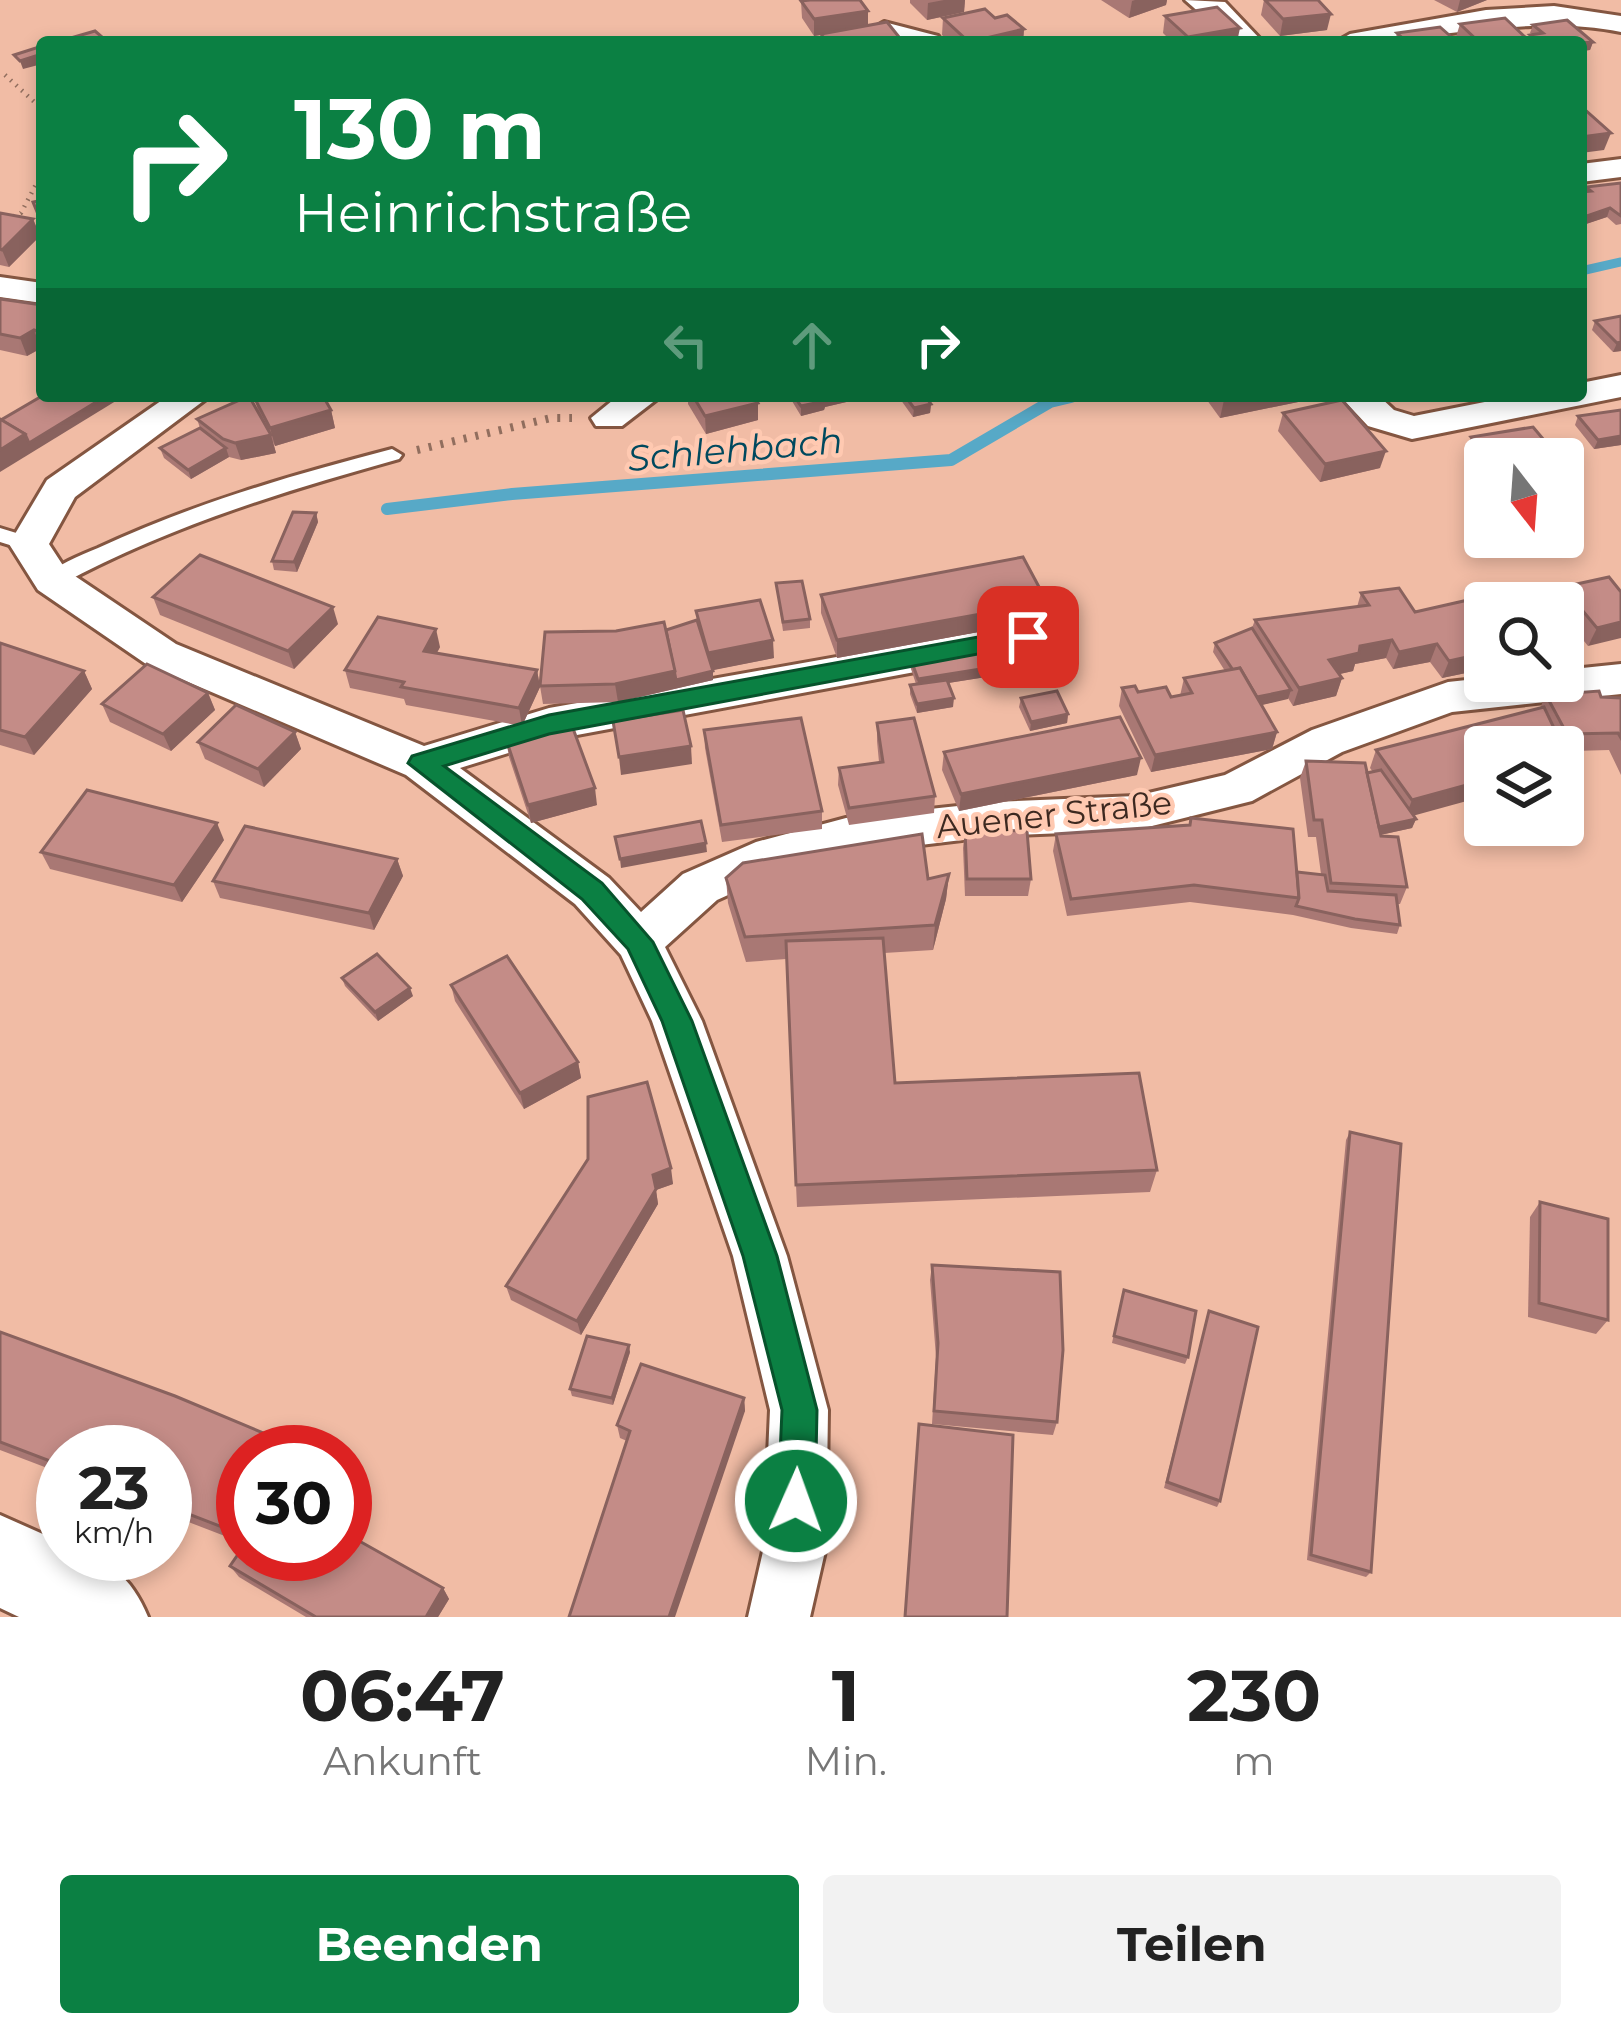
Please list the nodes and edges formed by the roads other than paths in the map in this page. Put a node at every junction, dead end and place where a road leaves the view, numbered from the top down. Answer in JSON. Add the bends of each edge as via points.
{"nodes":[{"id":1,"x":1199,"y":0,"type":"edge"},
{"id":2,"x":1531,"y":6,"type":"edge"},
{"id":3,"x":1621,"y":24,"type":"edge"},
{"id":4,"x":884,"y":31,"type":"edge"},
{"id":5,"x":904,"y":36,"type":"edge"},
{"id":6,"x":1243,"y":36,"type":"edge"},
{"id":7,"x":1380,"y":36,"type":"edge"},
{"id":8,"x":1621,"y":168,"type":"edge"},
{"id":9,"x":1587,"y":171,"type":"edge"},
{"id":10,"x":0,"y":287,"type":"edge"},
{"id":11,"x":36,"y":291,"type":"edge"},
{"id":12,"x":1621,"y":386,"type":"edge"},
{"id":13,"x":1587,"y":393,"type":"edge"},
{"id":14,"x":183,"y":402,"type":"edge"},
{"id":15,"x":634,"y":402,"type":"edge"},
{"id":16,"x":1364,"y":402,"type":"edge"},
{"id":17,"x":1540,"y":402,"type":"edge"},
{"id":18,"x":609,"y":418,"type":"dead end"},
{"id":19,"x":392,"y":455,"type":"road end"},
{"id":20,"x":27,"y":553,"type":"edge"},
{"id":21,"x":1028,"y":637,"type":"edge"},
{"id":22,"x":1621,"y":679,"type":"edge"},
{"id":23,"x":422,"y":763,"type":"junction"},
{"id":24,"x":639,"y":942,"type":"junction"},
{"id":25,"x":0,"y":1560,"type":"edge"},
{"id":26,"x":102,"y":1617,"type":"edge"},
{"id":27,"x":778,"y":1617,"type":"edge"}],
"edges":[{"from":1,"to":6,"type":"street"},
{"from":2,"to":3,"type":"street"},
{"from":2,"to":7,"type":"street"},
{"from":4,"to":5,"type":"street"},
{"from":8,"to":9,"type":"street"},
{"from":10,"to":11,"type":"street"},
{"from":12,"to":13,"type":"street"},
{"from":14,"to":20,"type":"street","via":[[60,489]]},
{"from":15,"to":18,"type":"street"},
{"from":16,"to":17,"type":"street","via":[[1381,418],[1412,428]]},
{"from":19,"to":20,"type":"lane","via":[[231,499],[94,556]]},
{"from":20,"to":23,"type":"street","via":[[160,654]]},
{"from":21,"to":23,"type":"street","via":[[549,724]]},
{"from":22,"to":24,"type":"street","name":"Auener Straße","via":[[1448,697],[1327,741],[1236,789],[1136,813],[846,836],[772,855],[700,886]]},
{"from":23,"to":24,"type":"street","via":[[592,891]]},
{"from":24,"to":27,"type":"street","via":[[677,1021],[760,1256],[800,1410],[795,1547]]},
{"from":25,"to":26,"type":"street"}]}
